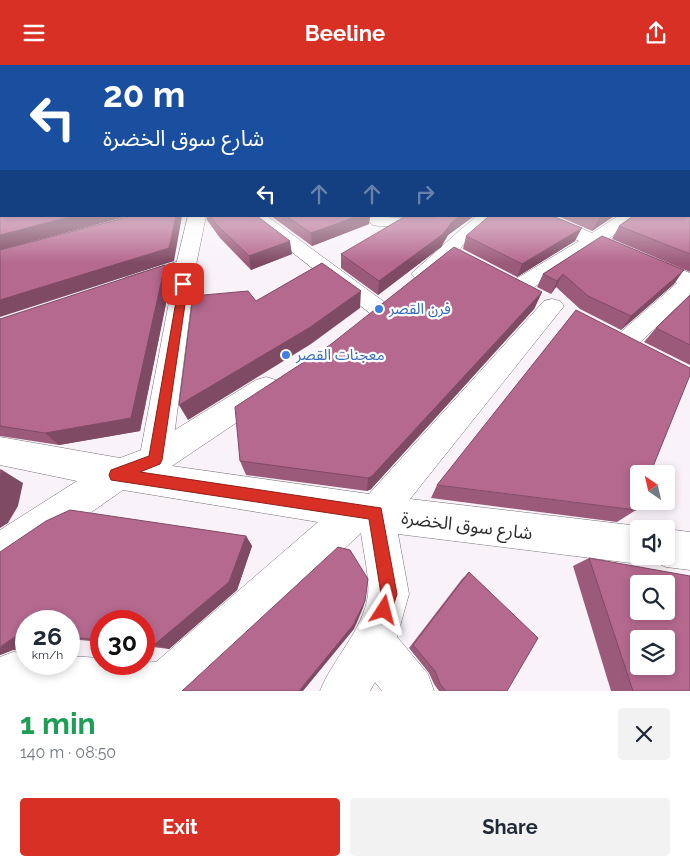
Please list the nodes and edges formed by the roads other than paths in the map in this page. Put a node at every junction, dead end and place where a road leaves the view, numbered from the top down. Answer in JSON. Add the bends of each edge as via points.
{"nodes":[{"id":1,"x":197,"y":217,"type":"edge"},
{"id":2,"x":256,"y":217,"type":"edge"},
{"id":3,"x":373,"y":217,"type":"edge"},
{"id":4,"x":488,"y":217,"type":"edge"},
{"id":5,"x":539,"y":217,"type":"edge"},
{"id":6,"x":628,"y":217,"type":"edge"},
{"id":7,"x":425,"y":220,"type":"edge"},
{"id":8,"x":592,"y":239,"type":"junction"},
{"id":9,"x":457,"y":251,"type":"junction"},
{"id":10,"x":186,"y":265,"type":"junction"},
{"id":11,"x":690,"y":282,"type":"edge"},
{"id":12,"x":112,"y":290,"type":"edge"},
{"id":13,"x":624,"y":344,"type":"edge"},
{"id":14,"x":288,"y":374,"type":"edge"},
{"id":15,"x":0,"y":451,"type":"edge"},
{"id":16,"x":155,"y":460,"type":"junction"},
{"id":17,"x":116,"y":475,"type":"junction"},
{"id":18,"x":367,"y":512,"type":"junction"},
{"id":19,"x":630,"y":544,"type":"edge"},
{"id":20,"x":675,"y":549,"type":"edge"},
{"id":21,"x":690,"y":551,"type":"edge"},
{"id":22,"x":0,"y":552,"type":"edge"},
{"id":23,"x":374,"y":643,"type":"junction"},
{"id":24,"x":0,"y":685,"type":"edge"},
{"id":25,"x":343,"y":691,"type":"edge"},
{"id":26,"x":411,"y":691,"type":"edge"}],
"edges":[{"from":1,"to":10,"type":"street"},
{"from":2,"to":9,"type":"street","via":[[368,317]]},
{"from":3,"to":7,"type":"street","via":[[379,221]]},
{"from":4,"to":9,"type":"street"},
{"from":5,"to":8,"type":"street"},
{"from":6,"to":8,"type":"street"},
{"from":7,"to":9,"type":"street"},
{"from":8,"to":11,"type":"street"},
{"from":8,"to":18,"type":"street","via":[[508,284],[560,311]]},
{"from":10,"to":12,"type":"street"},
{"from":10,"to":16,"type":"street"},
{"from":11,"to":13,"type":"street"},
{"from":14,"to":16,"type":"street"},
{"from":15,"to":17,"type":"street","name":"شارع سوق الخضرة"},
{"from":16,"to":17,"type":"street"},
{"from":17,"to":18,"type":"street","name":"شارع سوق الخضرة"},
{"from":17,"to":22,"type":"street"},
{"from":18,"to":19,"type":"street","name":"شارع سوق الخضرة"},
{"from":18,"to":23,"type":"street","via":[[389,594]]},
{"from":18,"to":24,"type":"street","via":[[164,686],[13,675]]},
{"from":20,"to":21,"type":"street"},
{"from":23,"to":25,"type":"street"},
{"from":23,"to":26,"type":"street"}]}
